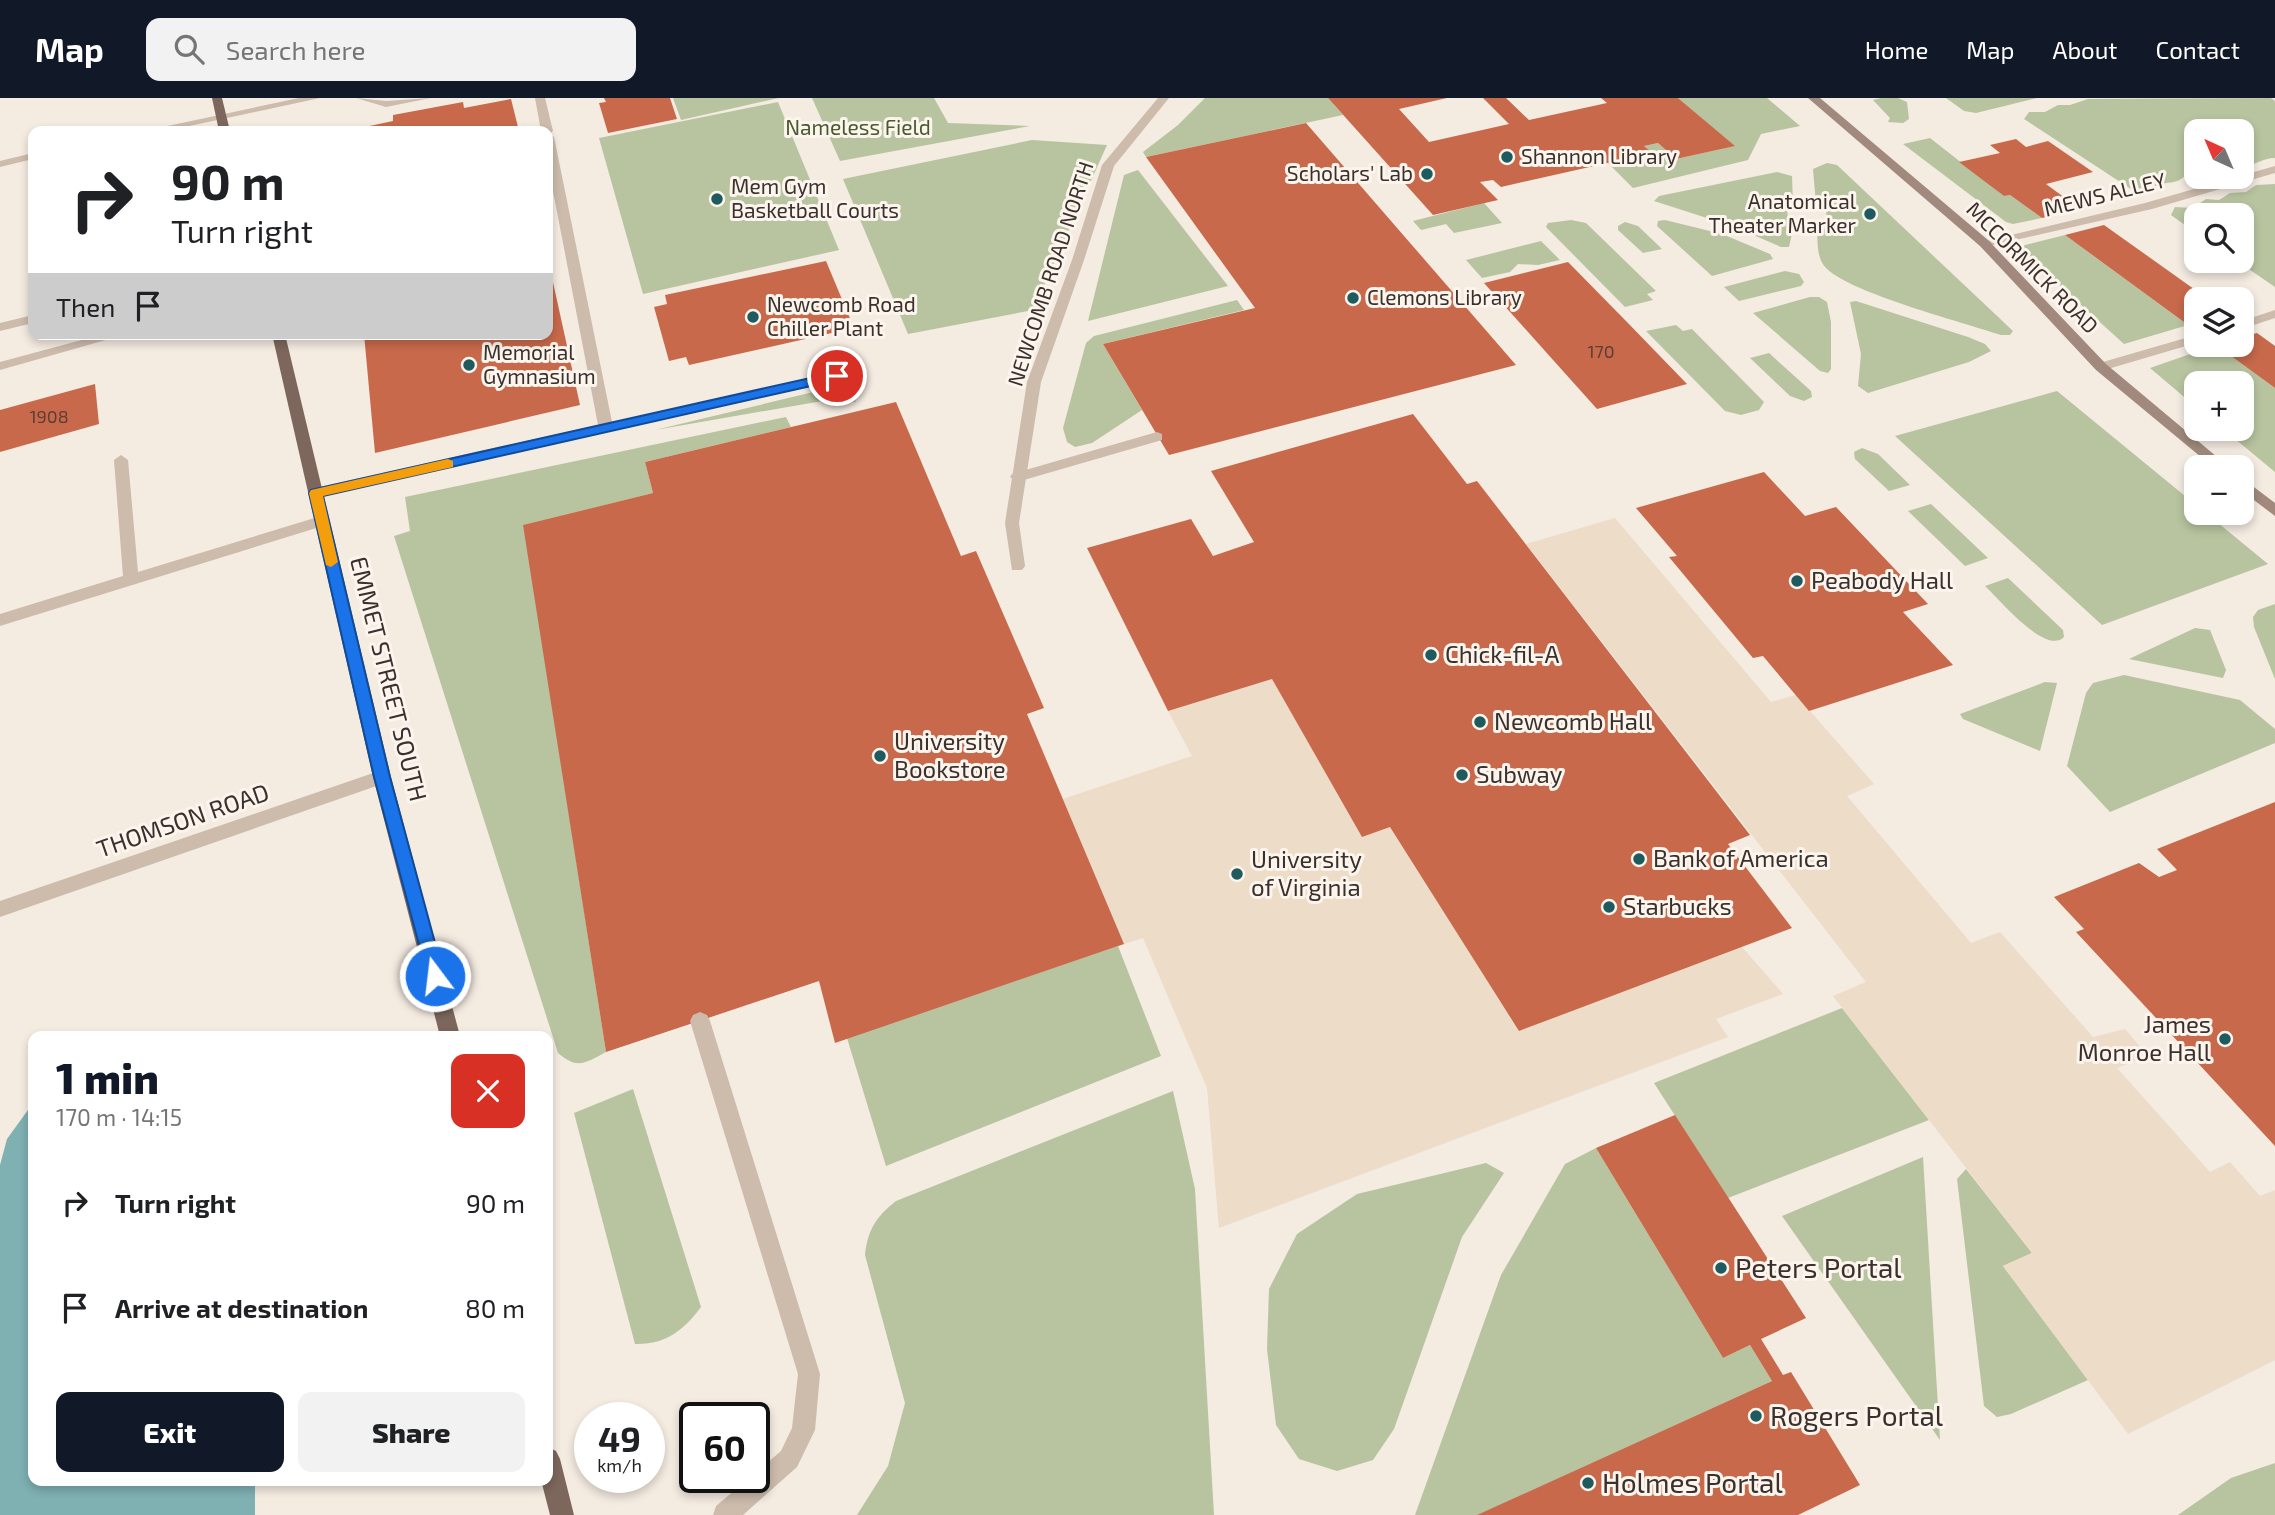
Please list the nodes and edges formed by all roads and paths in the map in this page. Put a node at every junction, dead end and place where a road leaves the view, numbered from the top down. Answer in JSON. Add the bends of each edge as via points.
{"nodes":[{"id":1,"x":217,"y":98,"type":"edge"},
{"id":2,"x":315,"y":98,"type":"edge"},
{"id":3,"x":361,"y":98,"type":"edge"},
{"id":4,"x":426,"y":98,"type":"edge"},
{"id":5,"x":540,"y":98,"type":"edge"},
{"id":6,"x":1164,"y":98,"type":"edge"},
{"id":7,"x":1813,"y":98,"type":"edge"},
{"id":8,"x":221,"y":115,"type":"junction"},
{"id":9,"x":172,"y":126,"type":"edge"},
{"id":10,"x":224,"y":126,"type":"edge"},
{"id":11,"x":546,"y":126,"type":"edge"},
{"id":12,"x":28,"y":157,"type":"edge"},
{"id":13,"x":553,"y":162,"type":"edge"},
{"id":14,"x":0,"y":164,"type":"edge"},
{"id":15,"x":2275,"y":169,"type":"edge"},
{"id":16,"x":1983,"y":243,"type":"junction"},
{"id":17,"x":2275,"y":314,"type":"edge"},
{"id":18,"x":28,"y":320,"type":"edge"},
{"id":19,"x":2254,"y":321,"type":"edge"},
{"id":20,"x":0,"y":327,"type":"edge"},
{"id":21,"x":98,"y":340,"type":"edge"},
{"id":22,"x":279,"y":340,"type":"edge"},
{"id":23,"x":2184,"y":343,"type":"edge"},
{"id":24,"x":0,"y":366,"type":"edge"},
{"id":25,"x":2101,"y":367,"type":"junction"},
{"id":26,"x":837,"y":376,"type":"dead end"},
{"id":27,"x":606,"y":428,"type":"junction"},
{"id":28,"x":1157,"y":437,"type":"dead end"},
{"id":29,"x":2207,"y":455,"type":"edge"},
{"id":30,"x":121,"y":460,"type":"dead end"},
{"id":31,"x":1017,"y":477,"type":"junction"},
{"id":32,"x":315,"y":493,"type":"junction"},
{"id":33,"x":2254,"y":493,"type":"edge"},
{"id":34,"x":2275,"y":511,"type":"edge"},
{"id":35,"x":321,"y":521,"type":"junction"},
{"id":36,"x":1017,"y":566,"type":"dead end"},
{"id":37,"x":131,"y":579,"type":"junction"},
{"id":38,"x":0,"y":620,"type":"edge"},
{"id":39,"x":382,"y":777,"type":"junction"},
{"id":40,"x":0,"y":909,"type":"edge"},
{"id":41,"x":700,"y":1021,"type":"dead end"},
{"id":42,"x":449,"y":1031,"type":"edge"},
{"id":43,"x":553,"y":1480,"type":"edge"},
{"id":44,"x":562,"y":1515,"type":"edge"},
{"id":45,"x":725,"y":1515,"type":"edge"}],
"edges":[{"from":1,"to":8,"type":"main road"},
{"from":2,"to":8,"type":"street"},
{"from":3,"to":4,"type":"street","via":[[386,104]]},
{"from":5,"to":11,"type":"street"},
{"from":6,"to":31,"type":"street","name":"NEWCOMB ROAD NORTH","via":[[1108,164],[1034,382]]},
{"from":7,"to":16,"type":"street","name":"MCCORMICK ROAD"},
{"from":8,"to":9,"type":"street"},
{"from":8,"to":10,"type":"main road"},
{"from":12,"to":14,"type":"street"},
{"from":13,"to":27,"type":"street"},
{"from":15,"to":16,"type":"street","name":"MEWS ALLEY","via":[[2148,206]]},
{"from":16,"to":25,"type":"street","name":"MCCORMICK ROAD"},
{"from":17,"to":19,"type":"street"},
{"from":18,"to":20,"type":"street"},
{"from":21,"to":24,"type":"street"},
{"from":22,"to":32,"type":"main road","name":"EMMET STREET SOUTH"},
{"from":23,"to":25,"type":"street"},
{"from":25,"to":29,"type":"street","name":"MCCORMICK ROAD"},
{"from":26,"to":27,"type":"street"},
{"from":27,"to":32,"type":"street"},
{"from":28,"to":31,"type":"street"},
{"from":30,"to":37,"type":"street"},
{"from":31,"to":36,"type":"street","name":"NEWCOMB ROAD NORTH","via":[[1012,523]]},
{"from":32,"to":35,"type":"main road","name":"EMMET STREET SOUTH"},
{"from":33,"to":34,"type":"street"},
{"from":35,"to":37,"type":"street"},
{"from":35,"to":39,"type":"main road","name":"EMMET STREET SOUTH"},
{"from":37,"to":38,"type":"street"},
{"from":39,"to":40,"type":"street","name":"THOMSON ROAD"},
{"from":39,"to":42,"type":"main road","name":"EMMET STREET SOUTH"},
{"from":41,"to":45,"type":"street","via":[[809,1374],[803,1430],[789,1459]]},
{"from":43,"to":44,"type":"main road"}]}
